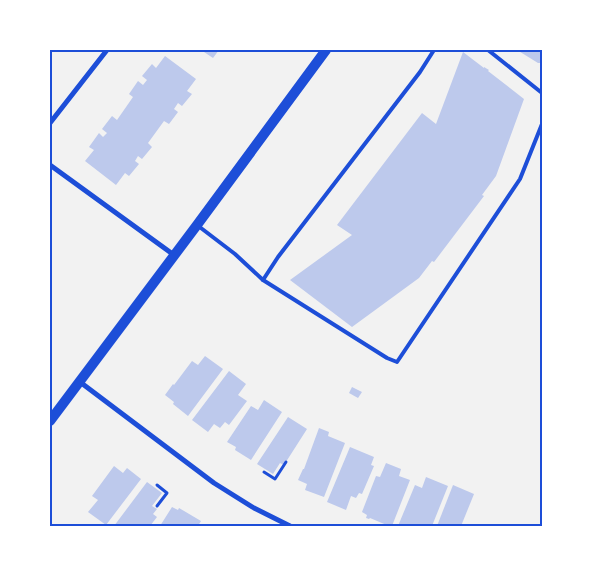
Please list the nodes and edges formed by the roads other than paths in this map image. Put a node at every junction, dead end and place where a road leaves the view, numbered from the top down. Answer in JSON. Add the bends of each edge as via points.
{"nodes":[{"id":1,"x":107,"y":50,"type":"edge"},
{"id":2,"x":326,"y":50,"type":"edge"},
{"id":3,"x":434,"y":50,"type":"edge"},
{"id":4,"x":488,"y":50,"type":"edge"},
{"id":5,"x":542,"y":93,"type":"edge"},
{"id":6,"x":50,"y":123,"type":"edge"},
{"id":7,"x":542,"y":124,"type":"edge"},
{"id":8,"x":50,"y":166,"type":"edge"},
{"id":9,"x":198,"y":225,"type":"junction"},
{"id":10,"x":174,"y":256,"type":"junction"},
{"id":11,"x":263,"y":280,"type":"junction"},
{"id":12,"x":80,"y":382,"type":"junction"},
{"id":13,"x":50,"y":421,"type":"edge"},
{"id":14,"x":290,"y":526,"type":"edge"}],
"edges":[{"from":1,"to":6,"type":"street"},
{"from":2,"to":9,"type":"main road"},
{"from":3,"to":11,"type":"lane"},
{"from":4,"to":5,"type":"lane"},
{"from":7,"to":11,"type":"lane","via":[[520,179],[397,362]]},
{"from":8,"to":10,"type":"street"},
{"from":9,"to":10,"type":"main road"},
{"from":9,"to":11,"type":"lane"},
{"from":10,"to":12,"type":"main road"},
{"from":12,"to":13,"type":"main road"},
{"from":12,"to":14,"type":"street","via":[[214,483]]}]}
